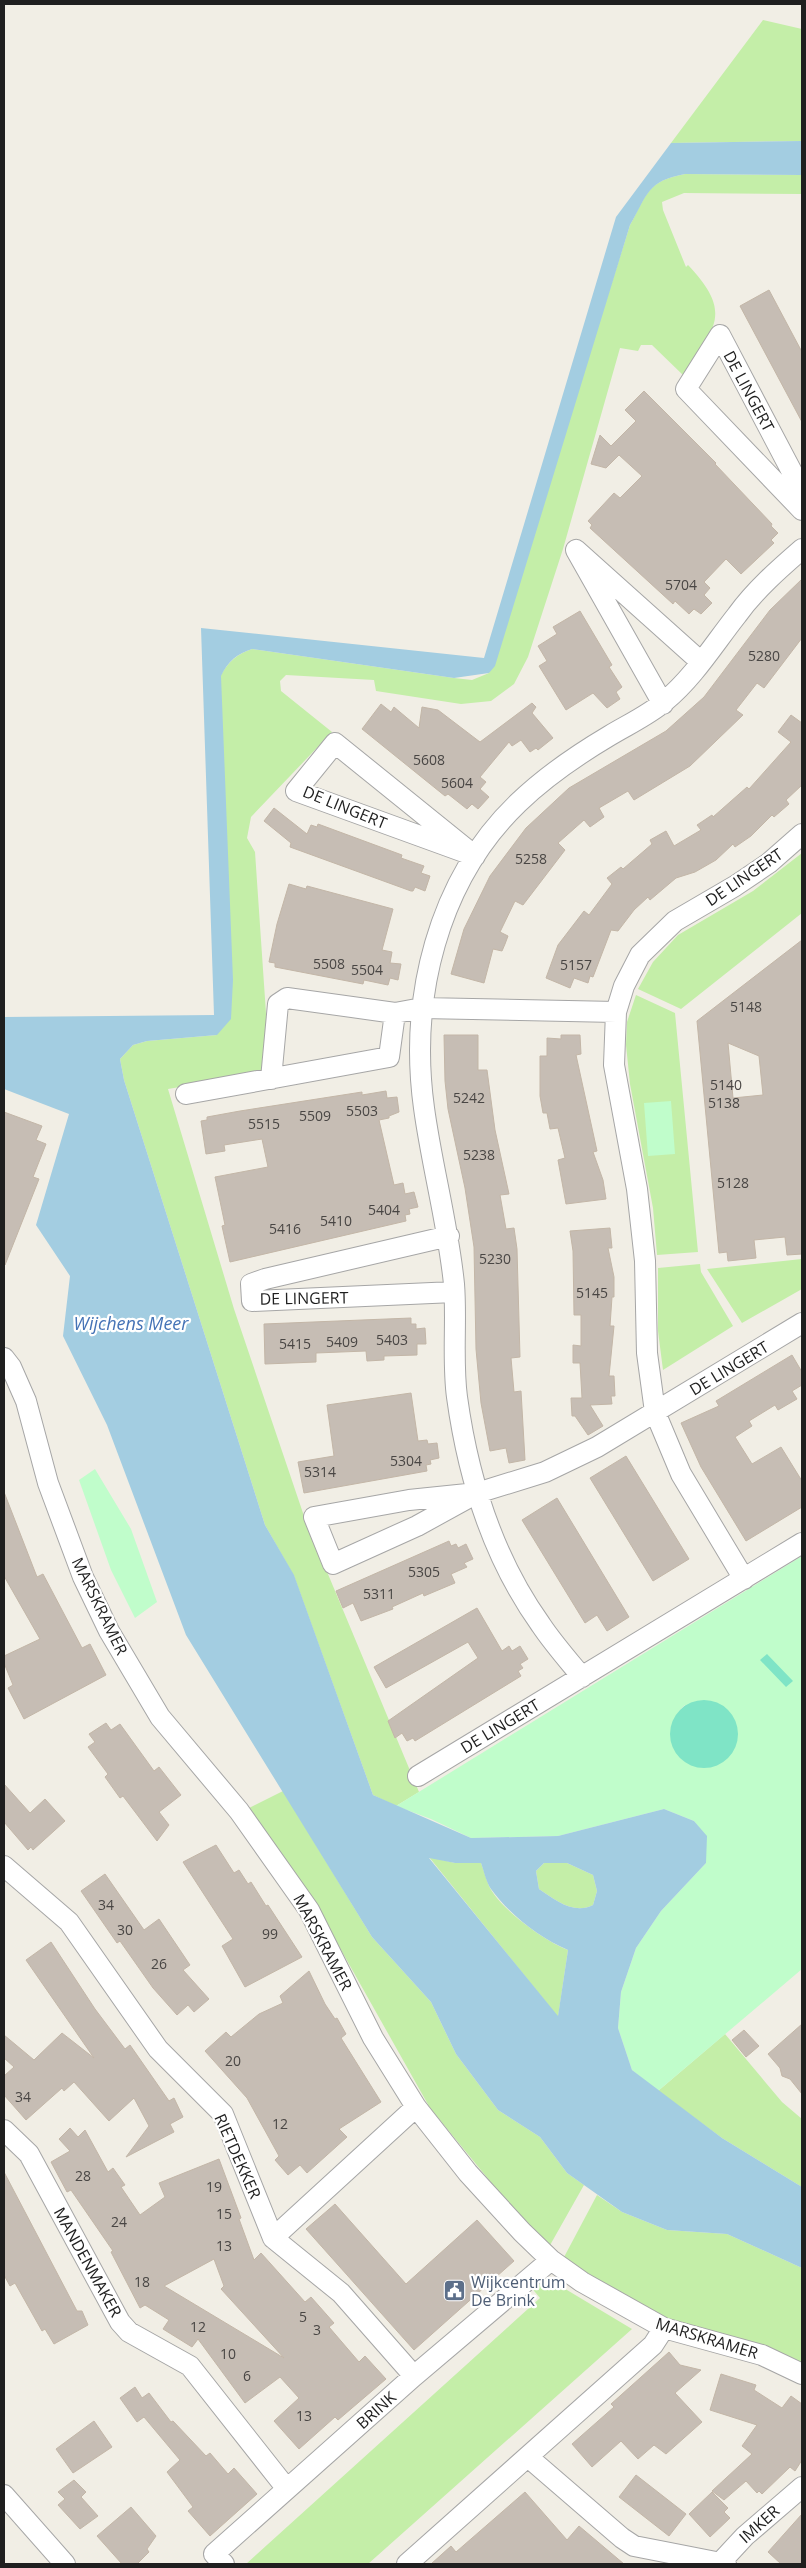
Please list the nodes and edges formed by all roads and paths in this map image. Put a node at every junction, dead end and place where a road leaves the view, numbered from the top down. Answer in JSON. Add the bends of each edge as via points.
{"nodes":[{"id":1,"x":802,"y":491,"type":"edge"},
{"id":2,"x":802,"y":510,"type":"edge"},
{"id":3,"x":802,"y":549,"type":"edge"},
{"id":4,"x":701,"y":662,"type":"junction"},
{"id":5,"x":662,"y":704,"type":"junction"},
{"id":6,"x":802,"y":834,"type":"edge"},
{"id":7,"x":475,"y":856,"type":"junction"},
{"id":8,"x":422,"y":1008,"type":"junction"},
{"id":9,"x":616,"y":1012,"type":"junction"},
{"id":10,"x":395,"y":1013,"type":"junction"},
{"id":11,"x":271,"y":1079,"type":"junction"},
{"id":12,"x":186,"y":1094,"type":"dead end"},
{"id":13,"x":449,"y":1236,"type":"junction"},
{"id":14,"x":454,"y":1292,"type":"junction"},
{"id":15,"x":802,"y":1323,"type":"edge"},
{"id":16,"x":4,"y":1358,"type":"edge"},
{"id":17,"x":655,"y":1412,"type":"junction"},
{"id":18,"x":477,"y":1493,"type":"junction"},
{"id":19,"x":802,"y":1544,"type":"edge"},
{"id":20,"x":744,"y":1579,"type":"junction"},
{"id":21,"x":582,"y":1677,"type":"junction"},
{"id":22,"x":418,"y":1776,"type":"dead end"},
{"id":23,"x":4,"y":1866,"type":"edge"},
{"id":24,"x":416,"y":2107,"type":"junction"},
{"id":25,"x":4,"y":2130,"type":"edge"},
{"id":26,"x":273,"y":2238,"type":"junction"},
{"id":27,"x":551,"y":2260,"type":"junction"},
{"id":28,"x":664,"y":2328,"type":"junction"},
{"id":29,"x":802,"y":2374,"type":"edge"},
{"id":30,"x":414,"y":2376,"type":"junction"},
{"id":31,"x":528,"y":2457,"type":"junction"},
{"id":32,"x":802,"y":2487,"type":"edge"},
{"id":33,"x":287,"y":2489,"type":"junction"},
{"id":34,"x":4,"y":2496,"type":"edge"},
{"id":35,"x":65,"y":2564,"type":"edge"},
{"id":36,"x":224,"y":2564,"type":"edge"},
{"id":37,"x":407,"y":2564,"type":"edge"},
{"id":38,"x":722,"y":2564,"type":"edge"}],
"edges":[{"from":1,"to":2,"type":"street","name":"DE LINGERT","via":[[720,336],[686,389]]},
{"from":3,"to":4,"type":"street","via":[[779,568],[739,611]]},
{"from":4,"to":5,"type":"street"},
{"from":4,"to":5,"type":"street","via":[[576,550]]},
{"from":5,"to":7,"type":"street","via":[[574,758],[518,803]]},
{"from":6,"to":9,"type":"street","name":"DE LINGERT","via":[[742,882],[675,921],[640,955],[624,986]]},
{"from":7,"to":7,"type":"street","name":"DE LINGERT","via":[[377,820],[296,791],[335,743]]},
{"from":7,"to":8,"type":"street","via":[[445,911],[426,971]]},
{"from":8,"to":9,"type":"street"},
{"from":8,"to":10,"type":"street"},
{"from":8,"to":13,"type":"street","via":[[420,1044],[424,1107]]},
{"from":9,"to":17,"type":"street","name":"DE LINGERT","via":[[614,1065],[637,1189],[645,1260],[647,1353]]},
{"from":10,"to":11,"type":"street","via":[[389,1057]]},
{"from":10,"to":11,"type":"street","via":[[287,998],[278,1004]]},
{"from":11,"to":12,"type":"street"},
{"from":13,"to":14,"type":"street"},
{"from":13,"to":14,"type":"street","name":"DE LINGERT","via":[[265,1279],[251,1284],[252,1301]]},
{"from":14,"to":18,"type":"street","via":[[457,1395]]},
{"from":15,"to":17,"type":"street","name":"DE LINGERT"},
{"from":16,"to":24,"type":"street","name":"MARSKRAMER","via":[[26,1401],[48,1483],[83,1577],[109,1630],[160,1716],[239,1811],[310,1910],[373,2038]]},
{"from":17,"to":18,"type":"street","name":"DE LINGERT","via":[[597,1447],[544,1472]]},
{"from":17,"to":20,"type":"street","name":"DE LINGERT","via":[[681,1474]]},
{"from":18,"to":18,"type":"street","name":"DE LINGERT","via":[[409,1500],[314,1517],[334,1564],[417,1526]]},
{"from":18,"to":21,"type":"street","via":[[508,1570],[540,1624]]},
{"from":19,"to":20,"type":"street","name":"DE LINGERT"},
{"from":20,"to":21,"type":"street","name":"DE LINGERT"},
{"from":21,"to":22,"type":"street","name":"DE LINGERT"},
{"from":23,"to":26,"type":"street","name":"RIETDEKKER","via":[[69,1922],[158,2049],[223,2114]]},
{"from":24,"to":26,"type":"street"},
{"from":24,"to":27,"type":"street","name":"MARSKRAMER","via":[[468,2173]]},
{"from":25,"to":33,"type":"street","name":"MANDENMAKER","via":[[28,2154],[120,2322],[129,2332],[190,2366]]},
{"from":26,"to":30,"type":"street","name":"RIETDEKKER","via":[[341,2293]]},
{"from":27,"to":28,"type":"street","name":"MARSKRAMER","via":[[624,2307]]},
{"from":27,"to":30,"type":"street","name":"BRINK"},
{"from":28,"to":29,"type":"street","name":"MARSKRAMER","via":[[762,2355]]},
{"from":28,"to":31,"type":"street","via":[[653,2345]]},
{"from":30,"to":33,"type":"street","name":"BRINK"},
{"from":31,"to":37,"type":"street"},
{"from":31,"to":38,"type":"street","via":[[634,2546]]},
{"from":32,"to":38,"type":"street","name":"IMKER","via":[[745,2536]]},
{"from":33,"to":36,"type":"street","name":"BRINK","via":[[214,2554]]},
{"from":34,"to":35,"type":"street"}]}
